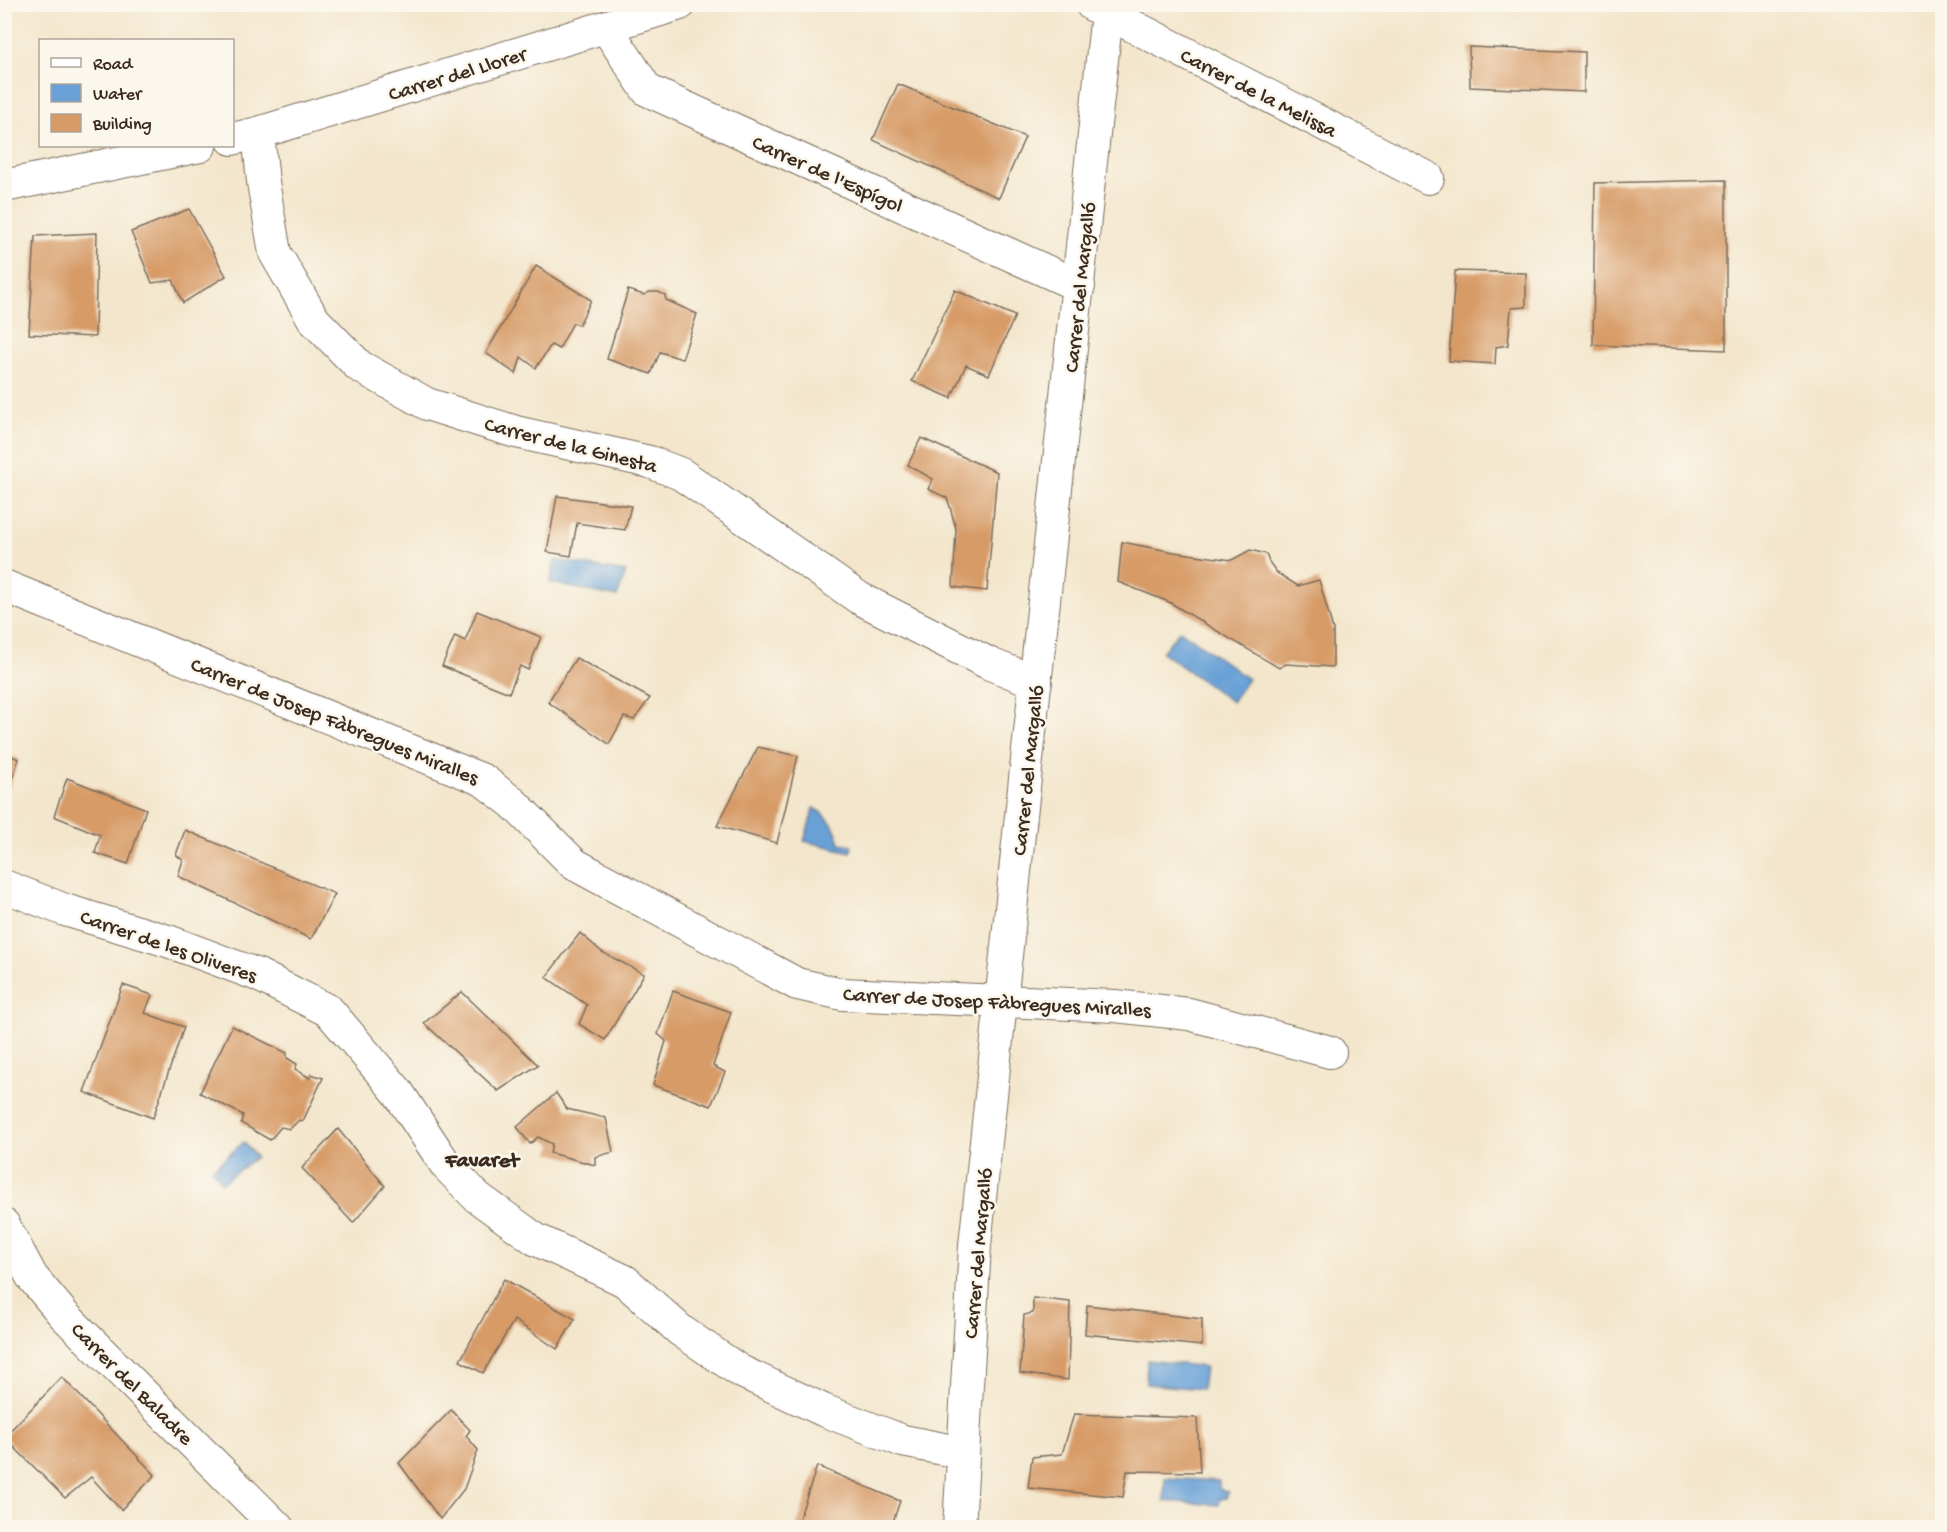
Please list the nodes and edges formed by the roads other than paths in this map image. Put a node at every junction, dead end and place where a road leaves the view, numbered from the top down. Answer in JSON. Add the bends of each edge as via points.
{"nodes":[{"id":1,"x":680,"y":4,"type":"edge"},
{"id":2,"x":1099,"y":9,"type":"edge"},
{"id":3,"x":606,"y":27,"type":"junction"},
{"id":4,"x":245,"y":136,"type":"edge"},
{"id":5,"x":195,"y":147,"type":"edge"},
{"id":6,"x":1428,"y":178,"type":"dead end"},
{"id":7,"x":4,"y":186,"type":"edge"},
{"id":8,"x":1079,"y":286,"type":"junction"},
{"id":9,"x":4,"y":586,"type":"edge"},
{"id":10,"x":1036,"y":682,"type":"junction"},
{"id":11,"x":4,"y":886,"type":"edge"},
{"id":12,"x":1002,"y":1001,"type":"junction"},
{"id":13,"x":1330,"y":1052,"type":"dead end"},
{"id":14,"x":4,"y":1225,"type":"edge"},
{"id":15,"x":963,"y":1453,"type":"junction"},
{"id":16,"x":278,"y":1527,"type":"edge"},
{"id":17,"x":959,"y":1527,"type":"edge"}],
"edges":[{"from":1,"to":3,"type":"street","name":"Carrer del Llorer"},
{"from":2,"to":6,"type":"street","name":"Carrer de la Melissa"},
{"from":2,"to":8,"type":"street","name":"Carrer del Margalló"},
{"from":3,"to":4,"type":"street","name":"Carrer del Llorer"},
{"from":3,"to":8,"type":"street","name":"Carrer de l'Espígol","via":[[647,90]]},
{"from":4,"to":10,"type":"street","name":"Carrer de la Ginesta","via":[[263,182],[275,253],[314,320],[359,366],[427,404],[516,432],[650,462],[681,474],[859,598],[990,664]]},
{"from":5,"to":7,"type":"street"},
{"from":8,"to":10,"type":"street","name":"Carrer del Margalló"},
{"from":9,"to":12,"type":"street","name":"Carrer de Josep Fàbregues Miralles","via":[[483,780],[513,803],[574,864],[797,984],[842,994]]},
{"from":10,"to":12,"type":"street","name":"Carrer del Margalló"},
{"from":11,"to":15,"type":"street","name":"Carrer de les Oliveres","via":[[258,975],[329,1011],[397,1090],[446,1165],[477,1197],[535,1239],[625,1281],[681,1331],[740,1371],[823,1410],[903,1441]]},
{"from":12,"to":13,"type":"street","name":"Carrer de Josep Fàbregues Miralles","via":[[1188,1014]]},
{"from":12,"to":15,"type":"street","name":"Carrer del Margalló","via":[[975,1245]]},
{"from":14,"to":16,"type":"street","name":"Carrer del Baladre","via":[[32,1277],[64,1315]]},
{"from":15,"to":17,"type":"street","name":"Carrer del Margalló"}]}
